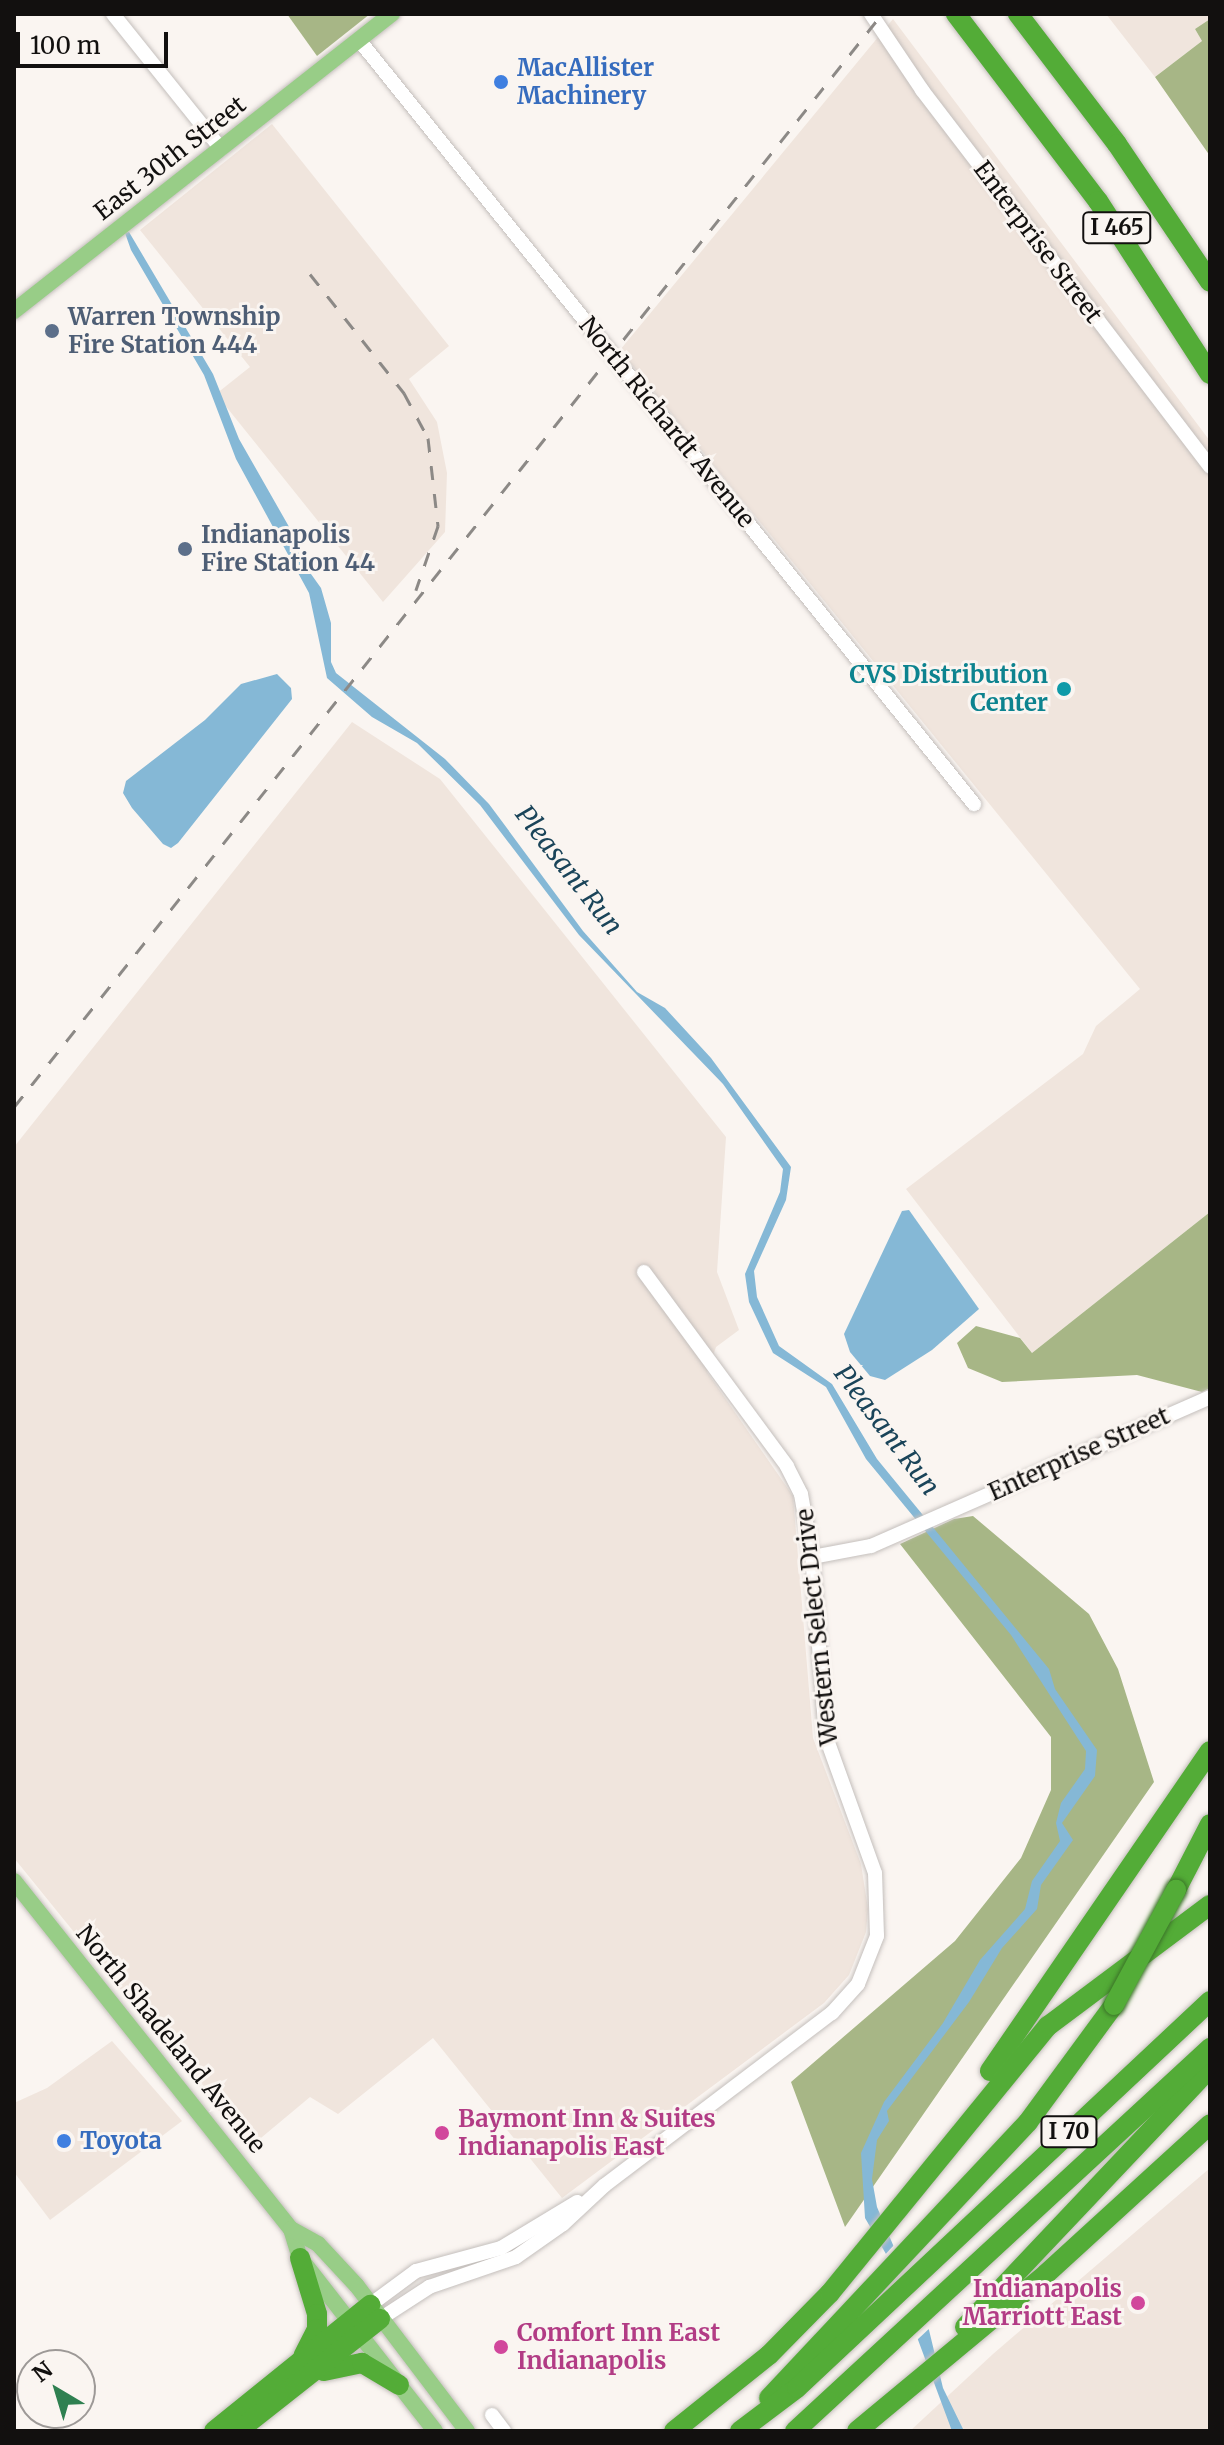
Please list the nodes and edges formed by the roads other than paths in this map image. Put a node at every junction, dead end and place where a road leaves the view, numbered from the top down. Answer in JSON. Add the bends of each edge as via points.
{"nodes":[{"id":1,"x":392,"y":14,"type":"edge"},
{"id":2,"x":871,"y":14,"type":"edge"},
{"id":3,"x":956,"y":14,"type":"edge"},
{"id":4,"x":1018,"y":14,"type":"edge"},
{"id":5,"x":117,"y":15,"type":"edge"},
{"id":6,"x":359,"y":40,"type":"junction"},
{"id":7,"x":221,"y":149,"type":"junction"},
{"id":8,"x":1210,"y":282,"type":"edge"},
{"id":9,"x":14,"y":311,"type":"edge"},
{"id":10,"x":1210,"y":374,"type":"edge"},
{"id":11,"x":1210,"y":467,"type":"edge"},
{"id":12,"x":974,"y":804,"type":"dead end"},
{"id":13,"x":644,"y":1272,"type":"dead end"},
{"id":14,"x":1210,"y":1397,"type":"edge"},
{"id":15,"x":812,"y":1557,"type":"junction"},
{"id":16,"x":1210,"y":1751,"type":"edge"},
{"id":17,"x":1210,"y":1824,"type":"edge"},
{"id":18,"x":14,"y":1881,"type":"edge"},
{"id":19,"x":1210,"y":1905,"type":"edge"},
{"id":20,"x":1210,"y":1913,"type":"edge"},
{"id":21,"x":1142,"y":1952,"type":"junction"},
{"id":22,"x":1210,"y":2001,"type":"edge"},
{"id":23,"x":1210,"y":2048,"type":"edge"},
{"id":24,"x":1210,"y":2068,"type":"edge"},
{"id":25,"x":1210,"y":2124,"type":"edge"},
{"id":26,"x":1210,"y":2137,"type":"edge"},
{"id":27,"x":1151,"y":2180,"type":"junction"},
{"id":28,"x":908,"y":2195,"type":"junction"},
{"id":29,"x":291,"y":2229,"type":"junction"},
{"id":30,"x":300,"y":2258,"type":"junction"},
{"id":31,"x":375,"y":2312,"type":"junction"},
{"id":32,"x":355,"y":2328,"type":"junction"},
{"id":33,"x":958,"y":2342,"type":"junction"},
{"id":34,"x":297,"y":2374,"type":"junction"},
{"id":35,"x":399,"y":2385,"type":"junction"},
{"id":36,"x":492,"y":2415,"type":"dead end"},
{"id":37,"x":214,"y":2431,"type":"edge"},
{"id":38,"x":238,"y":2431,"type":"edge"},
{"id":39,"x":435,"y":2431,"type":"edge"},
{"id":40,"x":467,"y":2431,"type":"edge"},
{"id":41,"x":504,"y":2431,"type":"edge"},
{"id":42,"x":674,"y":2431,"type":"edge"},
{"id":43,"x":740,"y":2431,"type":"edge"},
{"id":44,"x":795,"y":2431,"type":"edge"},
{"id":45,"x":857,"y":2431,"type":"edge"}],
"edges":[{"from":1,"to":6,"type":"main road","name":"East 30th Street"},
{"from":2,"to":11,"type":"street","name":"Enterprise Street","via":[[929,99]]},
{"from":3,"to":10,"type":"highway","number":"I 465","via":[[1098,201]]},
{"from":4,"to":8,"type":"highway","number":"I 465","via":[[1126,157]]},
{"from":5,"to":7,"type":"street"},
{"from":6,"to":7,"type":"main road","name":"East 30th Street"},
{"from":6,"to":12,"type":"street","name":"North Richardt Avenue"},
{"from":7,"to":9,"type":"main road","name":"East 30th Street"},
{"from":13,"to":15,"type":"street","name":"Western Select Drive","via":[[792,1474],[805,1507]]},
{"from":14,"to":15,"type":"street","name":"Enterprise Street","via":[[862,1549]]},
{"from":15,"to":31,"type":"street","name":"Western Select Drive","via":[[825,1730],[875,1873],[880,1914],[874,1947],[858,1984],[832,2013],[605,2185],[501,2248],[409,2274]]},
{"from":16,"to":28,"type":"highway"},
{"from":17,"to":43,"type":"highway","bridge":true,"via":[[1114,2005],[1054,2091]]},
{"from":18,"to":29,"type":"main road","name":"North Shadeland Avenue"},
{"from":19,"to":21,"type":"highway"},
{"from":20,"to":21,"type":"highway"},
{"from":21,"to":28,"type":"highway","via":[[1029,2044]]},
{"from":22,"to":43,"type":"highway","number":"I 70","via":[[797,2388]]},
{"from":23,"to":44,"type":"highway","number":"I 70"},
{"from":24,"to":33,"type":"highway"},
{"from":25,"to":27,"type":"highway"},
{"from":26,"to":27,"type":"highway"},
{"from":27,"to":33,"type":"highway"},
{"from":28,"to":42,"type":"highway","via":[[787,2338]]},
{"from":29,"to":30,"type":"main road","name":"North Shadeland Avenue"},
{"from":29,"to":31,"type":"main road","name":"North Shadeland Avenue","via":[[318,2244]]},
{"from":30,"to":32,"type":"main road","name":"North Shadeland Avenue"},
{"from":30,"to":34,"type":"highway","via":[[317,2329]]},
{"from":31,"to":32,"type":"highway"},
{"from":31,"to":40,"type":"main road","name":"North Shadeland Avenue"},
{"from":32,"to":34,"type":"highway"},
{"from":32,"to":35,"type":"main road","name":"North Shadeland Avenue"},
{"from":33,"to":45,"type":"highway"},
{"from":34,"to":35,"type":"highway","via":[[362,2363]]},
{"from":34,"to":37,"type":"highway"},
{"from":34,"to":38,"type":"highway"},
{"from":35,"to":39,"type":"main road","name":"North Shadeland Avenue"},
{"from":36,"to":41,"type":"street"}]}
